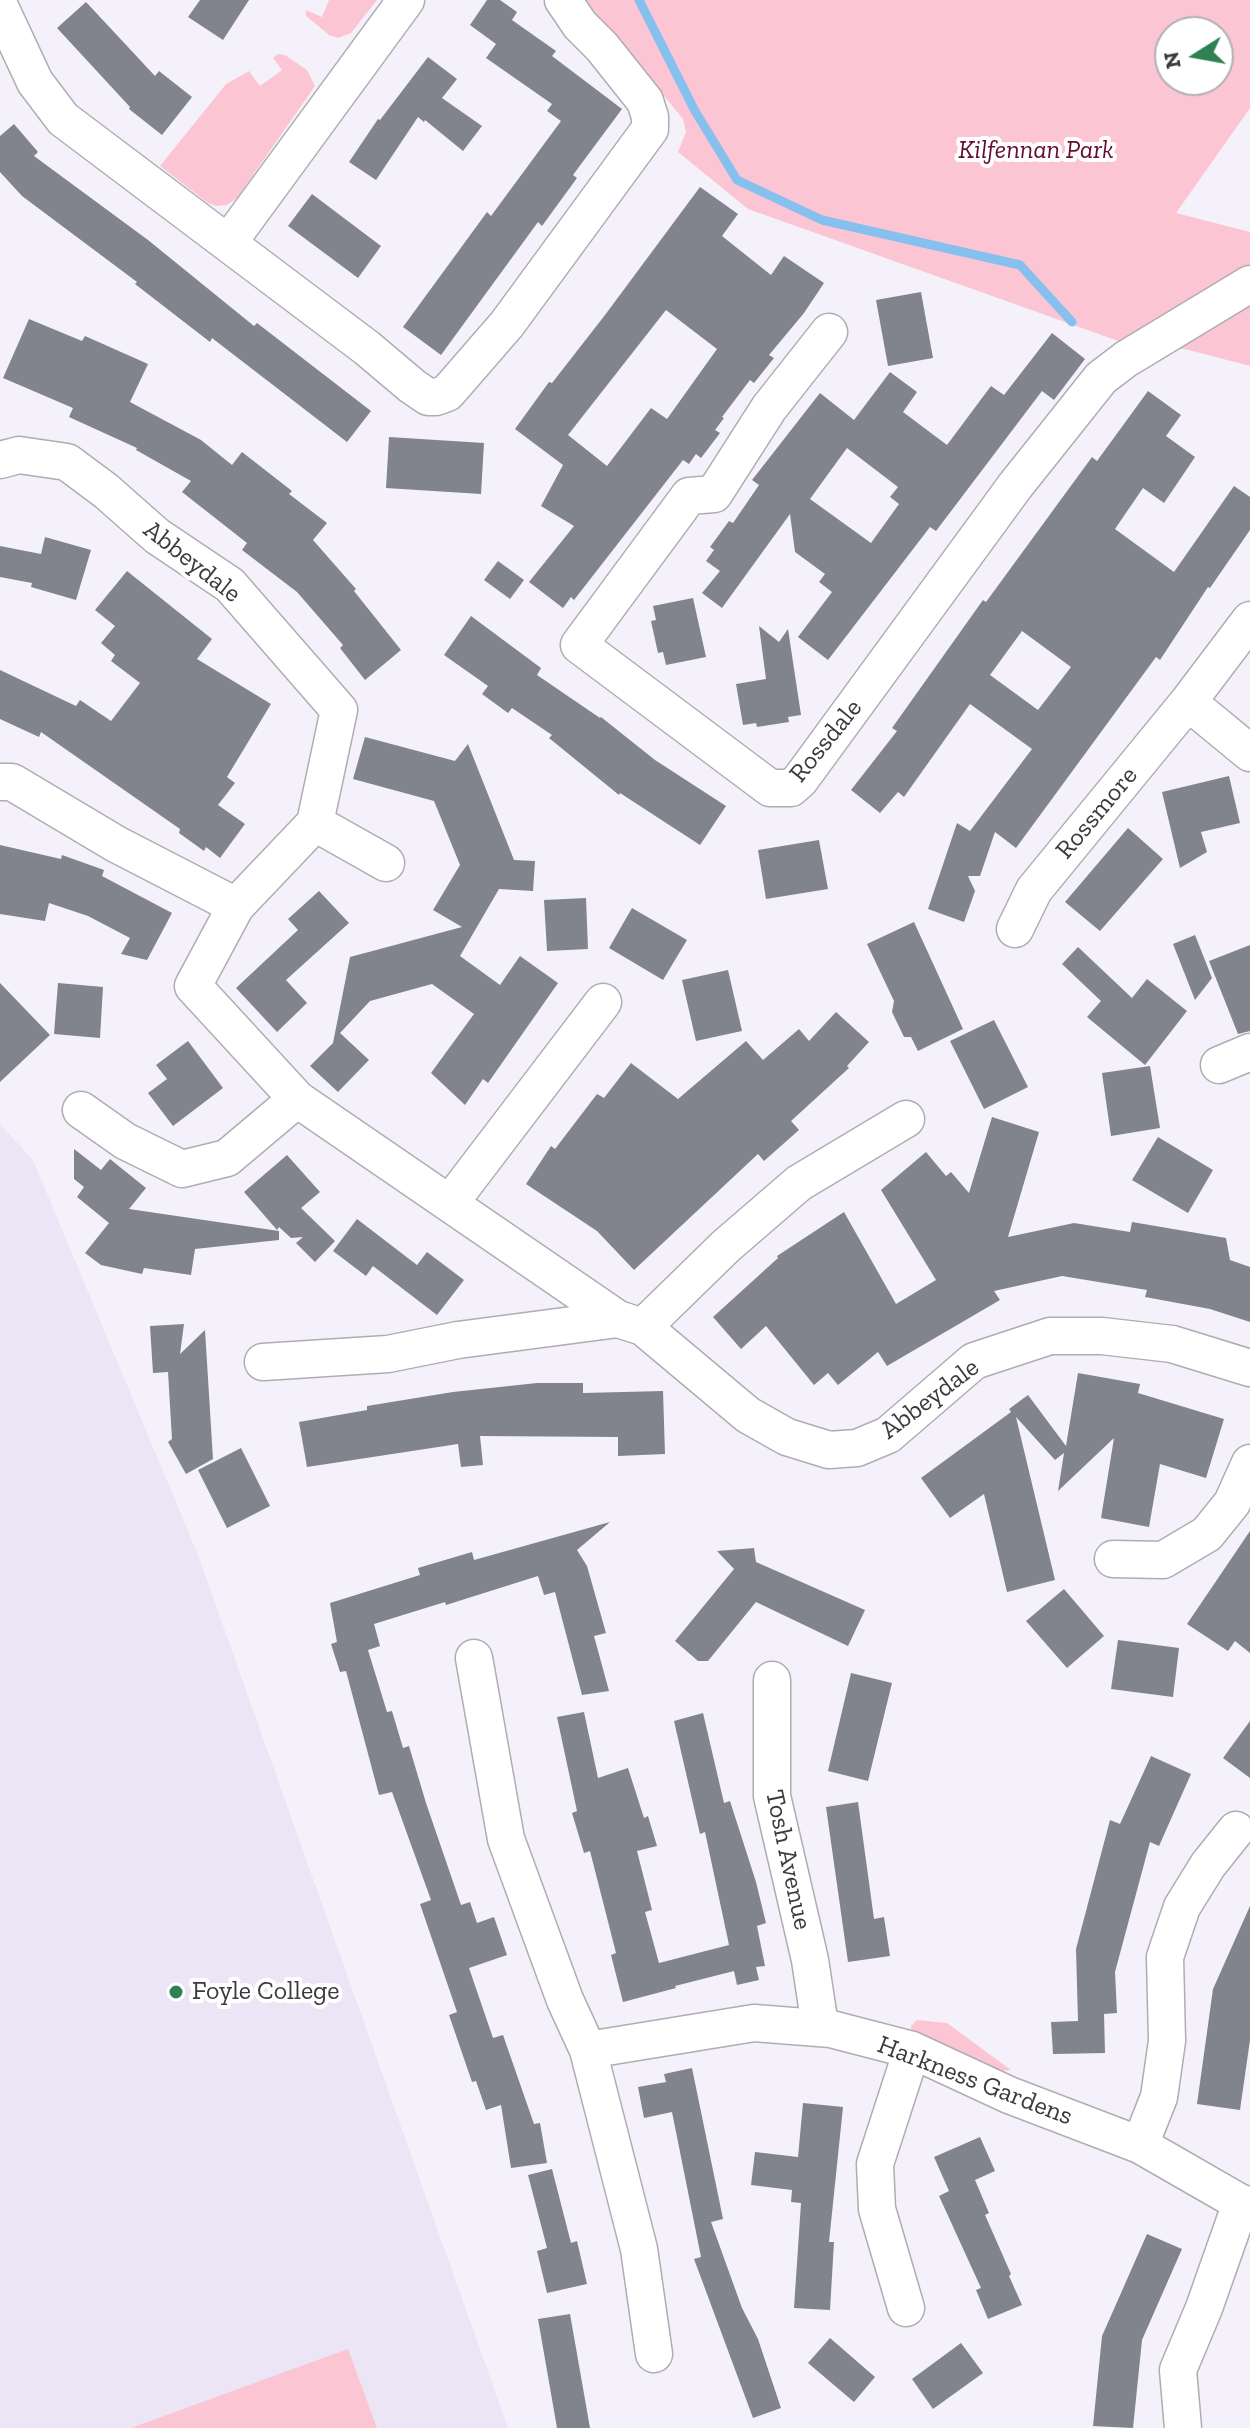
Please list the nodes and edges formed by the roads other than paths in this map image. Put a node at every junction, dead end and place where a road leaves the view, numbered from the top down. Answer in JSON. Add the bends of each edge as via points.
{"nodes":[{"id":1,"x":406,"y":0,"type":"edge"},
{"id":2,"x":563,"y":0,"type":"edge"},
{"id":3,"x":0,"y":7,"type":"edge"},
{"id":4,"x":228,"y":243,"type":"junction"},
{"id":5,"x":1250,"y":284,"type":"edge"},
{"id":6,"x":829,"y":332,"type":"dead end"},
{"id":7,"x":0,"y":460,"type":"edge"},
{"id":8,"x":1250,"y":620,"type":"edge"},
{"id":9,"x":1188,"y":702,"type":"junction"},
{"id":10,"x":1250,"y":753,"type":"edge"},
{"id":11,"x":0,"y":782,"type":"edge"},
{"id":12,"x":315,"y":823,"type":"junction"},
{"id":13,"x":386,"y":863,"type":"dead end"},
{"id":14,"x":236,"y":906,"type":"junction"},
{"id":15,"x":1015,"y":929,"type":"dead end"},
{"id":16,"x":603,"y":1002,"type":"dead end"},
{"id":17,"x":297,"y":1099,"type":"junction"},
{"id":18,"x":81,"y":1110,"type":"dead end"},
{"id":19,"x":906,"y":1119,"type":"dead end"},
{"id":20,"x":450,"y":1203,"type":"junction"},
{"id":21,"x":631,"y":1323,"type":"junction"},
{"id":22,"x":263,"y":1362,"type":"dead end"},
{"id":23,"x":1250,"y":1368,"type":"edge"},
{"id":24,"x":1250,"y":1463,"type":"edge"},
{"id":25,"x":1113,"y":1559,"type":"dead end"},
{"id":26,"x":474,"y":1658,"type":"dead end"},
{"id":27,"x":772,"y":1680,"type":"dead end"},
{"id":28,"x":1236,"y":1830,"type":"dead end"},
{"id":29,"x":831,"y":2029,"type":"junction"},
{"id":30,"x":588,"y":2050,"type":"junction"},
{"id":31,"x":912,"y":2050,"type":"junction"},
{"id":32,"x":1140,"y":2145,"type":"junction"},
{"id":33,"x":1246,"y":2204,"type":"edge"},
{"id":34,"x":906,"y":2308,"type":"dead end"},
{"id":35,"x":654,"y":2354,"type":"dead end"},
{"id":36,"x":1183,"y":2428,"type":"edge"}],
"edges":[{"from":1,"to":4,"type":"street"},
{"from":2,"to":4,"type":"street","via":[[645,101],[650,129],[507,324],[447,393],[428,397],[420,392]]},
{"from":3,"to":4,"type":"street","via":[[35,82],[63,119]]},
{"from":5,"to":6,"type":"street","name":"Rossdale","via":[[1101,378],[1015,486],[800,780],[791,788],[770,788],[579,645],[689,496],[714,494],[769,408]]},
{"from":7,"to":12,"type":"street","name":"Abbeydale","via":[[19,455],[67,462],[157,536],[230,585],[339,710]]},
{"from":8,"to":9,"type":"street","name":"Rossmore"},
{"from":9,"to":10,"type":"street"},
{"from":9,"to":15,"type":"street","name":"Rossmore","via":[[1034,890]]},
{"from":11,"to":14,"type":"street","via":[[12,782]]},
{"from":12,"to":13,"type":"street"},
{"from":12,"to":14,"type":"street","name":"Abbeydale"},
{"from":14,"to":17,"type":"street","name":"Abbeydale","via":[[193,986]]},
{"from":16,"to":20,"type":"street"},
{"from":17,"to":18,"type":"street","via":[[227,1158],[182,1169],[125,1141]]},
{"from":17,"to":20,"type":"street","name":"Abbeydale"},
{"from":19,"to":21,"type":"street","via":[[799,1183]]},
{"from":20,"to":21,"type":"street","name":"Abbeydale"},
{"from":21,"to":22,"type":"street","via":[[458,1340],[388,1354]]},
{"from":21,"to":23,"type":"street","name":"Abbeydale","via":[[748,1415],[787,1437],[829,1450],[857,1448],[888,1435],[974,1361],[1050,1336],[1172,1344]]},
{"from":24,"to":25,"type":"street","via":[[1232,1503],[1207,1534],[1163,1560]]},
{"from":26,"to":30,"type":"street","via":[[506,1839]]},
{"from":27,"to":29,"type":"street","name":"Tosh Avenue","via":[[772,1796],[820,2026]]},
{"from":28,"to":32,"type":"street","via":[[1182,1907],[1165,1957],[1167,2041],[1159,2097]]},
{"from":29,"to":30,"type":"street","name":"Harkness Gardens","via":[[754,2023]]},
{"from":29,"to":31,"type":"street","name":"Harkness Gardens"},
{"from":30,"to":35,"type":"street","via":[[639,2249]]},
{"from":31,"to":32,"type":"street","name":"Harkness Gardens","via":[[1009,2095]]},
{"from":31,"to":34,"type":"street","via":[[875,2164],[877,2209]]},
{"from":32,"to":33,"type":"street","name":"Harkness Gardens"},
{"from":33,"to":36,"type":"street","via":[[1178,2370]]}]}
